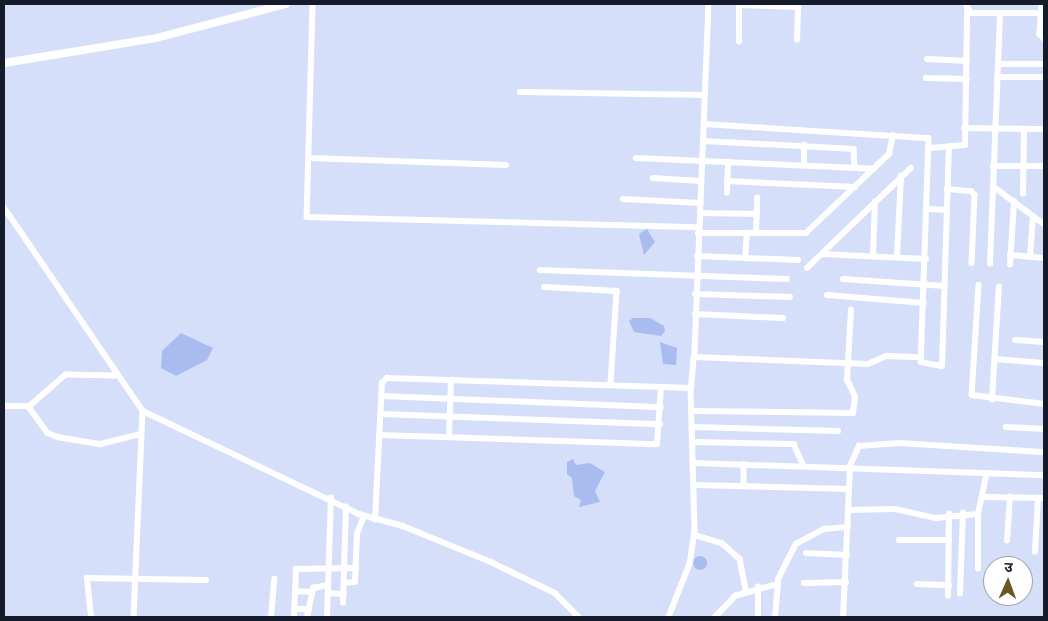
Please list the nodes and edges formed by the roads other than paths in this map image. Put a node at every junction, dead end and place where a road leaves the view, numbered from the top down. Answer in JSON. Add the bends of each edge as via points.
{"nodes":[{"id":1,"x":286,"y":4,"type":"edge"},
{"id":2,"x":313,"y":4,"type":"edge"},
{"id":3,"x":708,"y":4,"type":"edge"},
{"id":4,"x":739,"y":4,"type":"edge"},
{"id":5,"x":966,"y":4,"type":"edge"},
{"id":6,"x":1042,"y":4,"type":"edge"},
{"id":7,"x":798,"y":5,"type":"edge"},
{"id":8,"x":967,"y":11,"type":"junction"},
{"id":9,"x":1000,"y":13,"type":"junction"},
{"id":10,"x":1042,"y":13,"type":"junction"},
{"id":11,"x":1044,"y":38,"type":"edge"},
{"id":12,"x":797,"y":40,"type":"dead end"},
{"id":13,"x":739,"y":42,"type":"dead end"},
{"id":14,"x":927,"y":59,"type":"dead end"},
{"id":15,"x":967,"y":61,"type":"junction"},
{"id":16,"x":4,"y":63,"type":"edge"},
{"id":17,"x":998,"y":64,"type":"junction"},
{"id":18,"x":1044,"y":64,"type":"edge"},
{"id":19,"x":997,"y":77,"type":"junction"},
{"id":20,"x":1044,"y":77,"type":"edge"},
{"id":21,"x":926,"y":78,"type":"dead end"},
{"id":22,"x":967,"y":79,"type":"junction"},
{"id":23,"x":520,"y":92,"type":"dead end"},
{"id":24,"x":706,"y":95,"type":"junction"},
{"id":25,"x":704,"y":124,"type":"junction"},
{"id":26,"x":995,"y":127,"type":"junction"},
{"id":27,"x":964,"y":128,"type":"junction"},
{"id":28,"x":1044,"y":128,"type":"edge"},
{"id":29,"x":1024,"y":129,"type":"junction"},
{"id":30,"x":893,"y":135,"type":"junction"},
{"id":31,"x":703,"y":141,"type":"junction"},
{"id":32,"x":804,"y":146,"type":"junction"},
{"id":33,"x":930,"y":148,"type":"junction"},
{"id":34,"x":949,"y":148,"type":"junction"},
{"id":35,"x":309,"y":158,"type":"junction"},
{"id":36,"x":636,"y":158,"type":"dead end"},
{"id":37,"x":702,"y":161,"type":"junction"},
{"id":38,"x":728,"y":162,"type":"junction"},
{"id":39,"x":506,"y":165,"type":"dead end"},
{"id":40,"x":804,"y":166,"type":"junction"},
{"id":41,"x":993,"y":166,"type":"junction"},
{"id":42,"x":1024,"y":166,"type":"junction"},
{"id":43,"x":1044,"y":166,"type":"edge"},
{"id":44,"x":855,"y":168,"type":"junction"},
{"id":45,"x":874,"y":168,"type":"junction"},
{"id":46,"x":911,"y":168,"type":"dead end"},
{"id":47,"x":901,"y":176,"type":"junction"},
{"id":48,"x":653,"y":178,"type":"dead end"},
{"id":49,"x":701,"y":181,"type":"junction"},
{"id":50,"x":727,"y":181,"type":"junction"},
{"id":51,"x":994,"y":186,"type":"junction"},
{"id":52,"x":855,"y":187,"type":"junction"},
{"id":53,"x":947,"y":189,"type":"junction"},
{"id":54,"x":727,"y":193,"type":"dead end"},
{"id":55,"x":1024,"y":194,"type":"dead end"},
{"id":56,"x":757,"y":198,"type":"dead end"},
{"id":57,"x":623,"y":199,"type":"dead end"},
{"id":58,"x":1014,"y":201,"type":"junction"},
{"id":59,"x":875,"y":202,"type":"junction"},
{"id":60,"x":700,"y":203,"type":"junction"},
{"id":61,"x":4,"y":207,"type":"edge"},
{"id":62,"x":928,"y":209,"type":"junction"},
{"id":63,"x":946,"y":210,"type":"junction"},
{"id":64,"x":700,"y":213,"type":"junction"},
{"id":65,"x":757,"y":214,"type":"junction"},
{"id":66,"x":1033,"y":216,"type":"junction"},
{"id":67,"x":1044,"y":224,"type":"edge"},
{"id":68,"x":698,"y":230,"type":"junction"},
{"id":69,"x":747,"y":233,"type":"junction"},
{"id":70,"x":756,"y":233,"type":"junction"},
{"id":71,"x":822,"y":254,"type":"junction"},
{"id":72,"x":1010,"y":255,"type":"junction"},
{"id":73,"x":697,"y":256,"type":"junction"},
{"id":74,"x":873,"y":256,"type":"junction"},
{"id":75,"x":897,"y":257,"type":"junction"},
{"id":76,"x":1030,"y":257,"type":"junction"},
{"id":77,"x":1044,"y":258,"type":"edge"},
{"id":78,"x":744,"y":259,"type":"junction"},
{"id":79,"x":926,"y":259,"type":"junction"},
{"id":80,"x":798,"y":260,"type":"dead end"},
{"id":81,"x":972,"y":263,"type":"dead end"},
{"id":82,"x":990,"y":264,"type":"dead end"},
{"id":83,"x":1010,"y":265,"type":"dead end"},
{"id":84,"x":807,"y":268,"type":"dead end"},
{"id":85,"x":540,"y":270,"type":"dead end"},
{"id":86,"x":696,"y":275,"type":"junction"},
{"id":87,"x":787,"y":279,"type":"dead end"},
{"id":88,"x":842,"y":279,"type":"dead end"},
{"id":89,"x":925,"y":285,"type":"junction"},
{"id":90,"x":979,"y":285,"type":"dead end"},
{"id":91,"x":945,"y":286,"type":"junction"},
{"id":92,"x":544,"y":287,"type":"dead end"},
{"id":93,"x":999,"y":287,"type":"dead end"},
{"id":94,"x":695,"y":294,"type":"junction"},
{"id":95,"x":827,"y":296,"type":"dead end"},
{"id":96,"x":790,"y":297,"type":"dead end"},
{"id":97,"x":924,"y":304,"type":"junction"},
{"id":98,"x":851,"y":310,"type":"dead end"},
{"id":99,"x":695,"y":314,"type":"junction"},
{"id":100,"x":783,"y":318,"type":"dead end"},
{"id":101,"x":1015,"y":340,"type":"dead end"},
{"id":102,"x":1044,"y":342,"type":"edge"},
{"id":103,"x":694,"y":355,"type":"junction"},
{"id":104,"x":921,"y":357,"type":"junction"},
{"id":105,"x":995,"y":360,"type":"junction"},
{"id":106,"x":848,"y":362,"type":"junction"},
{"id":107,"x":1044,"y":363,"type":"edge"},
{"id":108,"x":116,"y":376,"type":"junction"},
{"id":109,"x":451,"y":380,"type":"junction"},
{"id":110,"x":611,"y":384,"type":"junction"},
{"id":111,"x":661,"y":386,"type":"junction"},
{"id":112,"x":691,"y":388,"type":"junction"},
{"id":113,"x":382,"y":396,"type":"junction"},
{"id":114,"x":450,"y":399,"type":"junction"},
{"id":115,"x":992,"y":400,"type":"junction"},
{"id":116,"x":1044,"y":404,"type":"edge"},
{"id":117,"x":4,"y":406,"type":"edge"},
{"id":118,"x":29,"y":406,"type":"junction"},
{"id":119,"x":660,"y":407,"type":"junction"},
{"id":120,"x":142,"y":411,"type":"junction"},
{"id":121,"x":694,"y":412,"type":"junction"},
{"id":122,"x":381,"y":414,"type":"junction"},
{"id":123,"x":449,"y":416,"type":"junction"},
{"id":124,"x":660,"y":424,"type":"junction"},
{"id":125,"x":695,"y":427,"type":"junction"},
{"id":126,"x":1006,"y":427,"type":"dead end"},
{"id":127,"x":1044,"y":430,"type":"edge"},
{"id":128,"x":838,"y":431,"type":"dead end"},
{"id":129,"x":141,"y":434,"type":"junction"},
{"id":130,"x":379,"y":435,"type":"junction"},
{"id":131,"x":449,"y":437,"type":"junction"},
{"id":132,"x":695,"y":442,"type":"junction"},
{"id":133,"x":1044,"y":452,"type":"edge"},
{"id":134,"x":695,"y":463,"type":"junction"},
{"id":135,"x":744,"y":464,"type":"junction"},
{"id":136,"x":804,"y":466,"type":"junction"},
{"id":137,"x":850,"y":470,"type":"junction"},
{"id":138,"x":986,"y":475,"type":"junction"},
{"id":139,"x":1044,"y":475,"type":"edge"},
{"id":140,"x":696,"y":485,"type":"junction"},
{"id":141,"x":744,"y":486,"type":"junction"},
{"id":142,"x":849,"y":489,"type":"junction"},
{"id":143,"x":982,"y":497,"type":"junction"},
{"id":144,"x":331,"y":498,"type":"junction"},
{"id":145,"x":1010,"y":498,"type":"junction"},
{"id":146,"x":1041,"y":498,"type":"edge"},
{"id":147,"x":346,"y":507,"type":"junction"},
{"id":148,"x":848,"y":510,"type":"junction"},
{"id":149,"x":949,"y":514,"type":"junction"},
{"id":150,"x":963,"y":514,"type":"junction"},
{"id":151,"x":978,"y":514,"type":"junction"},
{"id":152,"x":364,"y":516,"type":"junction"},
{"id":153,"x":374,"y":520,"type":"junction"},
{"id":154,"x":848,"y":527,"type":"junction"},
{"id":155,"x":695,"y":535,"type":"junction"},
{"id":156,"x":899,"y":540,"type":"dead end"},
{"id":157,"x":949,"y":540,"type":"junction"},
{"id":158,"x":1007,"y":541,"type":"dead end"},
{"id":159,"x":806,"y":552,"type":"dead end"},
{"id":160,"x":1035,"y":552,"type":"dead end"},
{"id":161,"x":847,"y":554,"type":"junction"},
{"id":162,"x":329,"y":567,"type":"junction"},
{"id":163,"x":344,"y":567,"type":"junction"},
{"id":164,"x":356,"y":568,"type":"junction"},
{"id":165,"x":978,"y":569,"type":"dead end"},
{"id":166,"x":136,"y":578,"type":"junction"},
{"id":167,"x":274,"y":579,"type":"dead end"},
{"id":168,"x":206,"y":580,"type":"dead end"},
{"id":169,"x":846,"y":582,"type":"junction"},
{"id":170,"x":344,"y":583,"type":"junction"},
{"id":171,"x":804,"y":583,"type":"dead end"},
{"id":172,"x":777,"y":584,"type":"junction"},
{"id":173,"x":917,"y":584,"type":"dead end"},
{"id":174,"x":949,"y":585,"type":"junction"},
{"id":175,"x":328,"y":586,"type":"junction"},
{"id":176,"x":758,"y":587,"type":"junction"},
{"id":177,"x":295,"y":591,"type":"junction"},
{"id":178,"x":746,"y":591,"type":"junction"},
{"id":179,"x":312,"y":592,"type":"junction"},
{"id":180,"x":328,"y":593,"type":"junction"},
{"id":181,"x":344,"y":594,"type":"junction"},
{"id":182,"x":960,"y":594,"type":"dead end"},
{"id":183,"x":948,"y":596,"type":"dead end"},
{"id":184,"x":343,"y":604,"type":"dead end"},
{"id":185,"x":294,"y":609,"type":"junction"},
{"id":186,"x":309,"y":609,"type":"junction"},
{"id":187,"x":91,"y":617,"type":"edge"},
{"id":188,"x":134,"y":617,"type":"edge"},
{"id":189,"x":271,"y":617,"type":"edge"},
{"id":190,"x":294,"y":617,"type":"edge"},
{"id":191,"x":307,"y":617,"type":"edge"},
{"id":192,"x":327,"y":617,"type":"edge"},
{"id":193,"x":577,"y":617,"type":"edge"},
{"id":194,"x":668,"y":617,"type":"edge"},
{"id":195,"x":715,"y":617,"type":"edge"},
{"id":196,"x":758,"y":617,"type":"edge"},
{"id":197,"x":775,"y":617,"type":"edge"},
{"id":198,"x":844,"y":617,"type":"edge"}],
"edges":[{"from":1,"to":16,"type":"street","via":[[156,38]]},
{"from":2,"to":35,"type":"street"},
{"from":3,"to":24,"type":"street"},
{"from":4,"to":7,"type":"street"},
{"from":4,"to":13,"type":"street"},
{"from":5,"to":8,"type":"street"},
{"from":6,"to":10,"type":"street"},
{"from":7,"to":12,"type":"street"},
{"from":8,"to":9,"type":"street"},
{"from":8,"to":15,"type":"street"},
{"from":9,"to":10,"type":"street"},
{"from":9,"to":17,"type":"street"},
{"from":10,"to":11,"type":"street","via":[[1040,34]]},
{"from":14,"to":15,"type":"street"},
{"from":15,"to":22,"type":"street"},
{"from":17,"to":18,"type":"street"},
{"from":17,"to":19,"type":"street"},
{"from":19,"to":20,"type":"street"},
{"from":19,"to":26,"type":"street"},
{"from":21,"to":22,"type":"street"},
{"from":22,"to":27,"type":"street"},
{"from":23,"to":24,"type":"street"},
{"from":24,"to":25,"type":"street"},
{"from":25,"to":30,"type":"street"},
{"from":25,"to":31,"type":"street"},
{"from":26,"to":27,"type":"street"},
{"from":26,"to":29,"type":"street"},
{"from":26,"to":41,"type":"street"},
{"from":27,"to":34,"type":"street","via":[[964,147]]},
{"from":28,"to":29,"type":"street"},
{"from":29,"to":42,"type":"street"},
{"from":30,"to":33,"type":"street","via":[[929,138]]},
{"from":30,"to":45,"type":"street","via":[[890,154]]},
{"from":31,"to":32,"type":"street"},
{"from":31,"to":37,"type":"street"},
{"from":32,"to":40,"type":"street"},
{"from":32,"to":44,"type":"street","via":[[854,149]]},
{"from":33,"to":34,"type":"street"},
{"from":33,"to":62,"type":"street"},
{"from":34,"to":53,"type":"street"},
{"from":35,"to":39,"type":"street"},
{"from":35,"to":68,"type":"street","via":[[307,217]]},
{"from":36,"to":37,"type":"street"},
{"from":37,"to":38,"type":"street"},
{"from":37,"to":49,"type":"street"},
{"from":38,"to":40,"type":"street"},
{"from":38,"to":50,"type":"street"},
{"from":40,"to":44,"type":"street"},
{"from":41,"to":42,"type":"street"},
{"from":41,"to":51,"type":"street"},
{"from":42,"to":43,"type":"street"},
{"from":42,"to":55,"type":"street"},
{"from":44,"to":45,"type":"street"},
{"from":45,"to":52,"type":"street"},
{"from":46,"to":47,"type":"street"},
{"from":47,"to":59,"type":"street"},
{"from":47,"to":75,"type":"street"},
{"from":48,"to":49,"type":"street"},
{"from":49,"to":60,"type":"street"},
{"from":50,"to":52,"type":"street"},
{"from":50,"to":54,"type":"street"},
{"from":51,"to":58,"type":"street"},
{"from":51,"to":82,"type":"street"},
{"from":52,"to":70,"type":"street","via":[[806,233]]},
{"from":53,"to":63,"type":"street"},
{"from":53,"to":81,"type":"street","via":[[971,190],[975,196]]},
{"from":56,"to":65,"type":"street"},
{"from":57,"to":60,"type":"street"},
{"from":58,"to":66,"type":"street"},
{"from":58,"to":72,"type":"street"},
{"from":59,"to":71,"type":"street"},
{"from":59,"to":74,"type":"street"},
{"from":60,"to":64,"type":"street"},
{"from":61,"to":108,"type":"street"},
{"from":62,"to":63,"type":"street"},
{"from":62,"to":79,"type":"street"},
{"from":63,"to":91,"type":"street"},
{"from":64,"to":65,"type":"street"},
{"from":64,"to":68,"type":"street"},
{"from":65,"to":70,"type":"street"},
{"from":66,"to":67,"type":"street"},
{"from":66,"to":76,"type":"street"},
{"from":68,"to":69,"type":"street"},
{"from":68,"to":73,"type":"street"},
{"from":69,"to":70,"type":"street"},
{"from":69,"to":78,"type":"street"},
{"from":71,"to":74,"type":"street"},
{"from":71,"to":84,"type":"street"},
{"from":72,"to":76,"type":"street"},
{"from":72,"to":83,"type":"street"},
{"from":73,"to":78,"type":"street"},
{"from":73,"to":86,"type":"street"},
{"from":74,"to":75,"type":"street"},
{"from":75,"to":79,"type":"street"},
{"from":76,"to":77,"type":"street"},
{"from":78,"to":80,"type":"street"},
{"from":79,"to":89,"type":"street"},
{"from":85,"to":86,"type":"street"},
{"from":86,"to":87,"type":"street"},
{"from":86,"to":94,"type":"street"},
{"from":88,"to":89,"type":"street"},
{"from":89,"to":91,"type":"street"},
{"from":89,"to":97,"type":"street"},
{"from":90,"to":115,"type":"street","via":[[972,395]]},
{"from":91,"to":104,"type":"street","via":[[942,366],[921,362]]},
{"from":92,"to":110,"type":"street","via":[[617,291]]},
{"from":93,"to":105,"type":"street"},
{"from":94,"to":96,"type":"street"},
{"from":94,"to":99,"type":"street"},
{"from":95,"to":97,"type":"street"},
{"from":97,"to":104,"type":"street"},
{"from":98,"to":106,"type":"street"},
{"from":99,"to":100,"type":"street"},
{"from":99,"to":103,"type":"street"},
{"from":101,"to":102,"type":"street"},
{"from":103,"to":106,"type":"street"},
{"from":103,"to":112,"type":"street"},
{"from":104,"to":106,"type":"street"},
{"from":105,"to":107,"type":"street"},
{"from":105,"to":115,"type":"street"},
{"from":106,"to":121,"type":"street","via":[[848,384],[855,397],[851,414]]},
{"from":108,"to":118,"type":"street","via":[[66,375]]},
{"from":108,"to":120,"type":"street"},
{"from":109,"to":110,"type":"street"},
{"from":109,"to":113,"type":"street","via":[[387,378]]},
{"from":109,"to":114,"type":"street"},
{"from":110,"to":111,"type":"street"},
{"from":111,"to":112,"type":"street"},
{"from":111,"to":119,"type":"street"},
{"from":112,"to":121,"type":"street"},
{"from":113,"to":114,"type":"street"},
{"from":113,"to":122,"type":"street"},
{"from":114,"to":119,"type":"street"},
{"from":114,"to":123,"type":"street"},
{"from":115,"to":116,"type":"street"},
{"from":117,"to":118,"type":"street"},
{"from":118,"to":129,"type":"street","via":[[48,433],[58,437],[100,444]]},
{"from":119,"to":124,"type":"street"},
{"from":120,"to":129,"type":"street"},
{"from":120,"to":144,"type":"street"},
{"from":121,"to":125,"type":"street"},
{"from":122,"to":123,"type":"street"},
{"from":122,"to":130,"type":"street"},
{"from":123,"to":124,"type":"street"},
{"from":123,"to":131,"type":"street"},
{"from":124,"to":131,"type":"street","via":[[659,442],[654,444]]},
{"from":125,"to":128,"type":"street"},
{"from":125,"to":132,"type":"street"},
{"from":126,"to":127,"type":"street"},
{"from":129,"to":166,"type":"street"},
{"from":130,"to":131,"type":"street"},
{"from":130,"to":153,"type":"street"},
{"from":132,"to":134,"type":"street"},
{"from":132,"to":136,"type":"street","via":[[794,444]]},
{"from":133,"to":137,"type":"street","via":[[868,443],[859,446]]},
{"from":134,"to":135,"type":"street"},
{"from":134,"to":140,"type":"street"},
{"from":135,"to":136,"type":"street"},
{"from":135,"to":141,"type":"street"},
{"from":136,"to":137,"type":"street"},
{"from":137,"to":138,"type":"street"},
{"from":137,"to":142,"type":"street"},
{"from":138,"to":139,"type":"street"},
{"from":138,"to":143,"type":"street"},
{"from":140,"to":141,"type":"street"},
{"from":140,"to":155,"type":"street"},
{"from":141,"to":142,"type":"street"},
{"from":142,"to":148,"type":"street"},
{"from":143,"to":145,"type":"street"},
{"from":143,"to":151,"type":"street"},
{"from":144,"to":147,"type":"street"},
{"from":144,"to":162,"type":"street"},
{"from":145,"to":146,"type":"street"},
{"from":145,"to":158,"type":"street"},
{"from":146,"to":160,"type":"street"},
{"from":147,"to":152,"type":"street"},
{"from":147,"to":163,"type":"street"},
{"from":148,"to":149,"type":"street","via":[[897,510],[936,518]]},
{"from":148,"to":154,"type":"street"},
{"from":149,"to":150,"type":"street"},
{"from":149,"to":157,"type":"street"},
{"from":150,"to":151,"type":"street"},
{"from":150,"to":182,"type":"street"},
{"from":151,"to":165,"type":"street"},
{"from":152,"to":153,"type":"street"},
{"from":152,"to":164,"type":"street","via":[[357,534]]},
{"from":153,"to":193,"type":"street","via":[[404,526],[491,562],[555,593]]},
{"from":154,"to":161,"type":"street"},
{"from":154,"to":172,"type":"street","via":[[819,531],[796,544]]},
{"from":155,"to":178,"type":"street","via":[[722,543],[740,558]]},
{"from":155,"to":194,"type":"street","via":[[690,564]]},
{"from":156,"to":157,"type":"street"},
{"from":157,"to":174,"type":"street"},
{"from":159,"to":161,"type":"street"},
{"from":161,"to":169,"type":"street"},
{"from":162,"to":163,"type":"street"},
{"from":162,"to":175,"type":"street"},
{"from":162,"to":177,"type":"street","via":[[299,567]]},
{"from":163,"to":164,"type":"street"},
{"from":163,"to":170,"type":"street"},
{"from":164,"to":170,"type":"street","via":[[355,582]]},
{"from":166,"to":168,"type":"street"},
{"from":166,"to":187,"type":"street","via":[[85,579],[91,591]]},
{"from":166,"to":188,"type":"street"},
{"from":167,"to":189,"type":"street"},
{"from":169,"to":171,"type":"street"},
{"from":169,"to":198,"type":"street"},
{"from":170,"to":181,"type":"street"},
{"from":172,"to":176,"type":"street"},
{"from":172,"to":197,"type":"street"},
{"from":173,"to":174,"type":"street"},
{"from":174,"to":183,"type":"street"},
{"from":175,"to":179,"type":"street"},
{"from":175,"to":180,"type":"street"},
{"from":176,"to":178,"type":"street"},
{"from":176,"to":196,"type":"street"},
{"from":177,"to":179,"type":"street"},
{"from":177,"to":185,"type":"street"},
{"from":178,"to":195,"type":"street"},
{"from":179,"to":186,"type":"street"},
{"from":180,"to":181,"type":"street"},
{"from":180,"to":192,"type":"street"},
{"from":181,"to":184,"type":"street"},
{"from":185,"to":186,"type":"street"},
{"from":185,"to":190,"type":"street"},
{"from":186,"to":191,"type":"street"}]}
